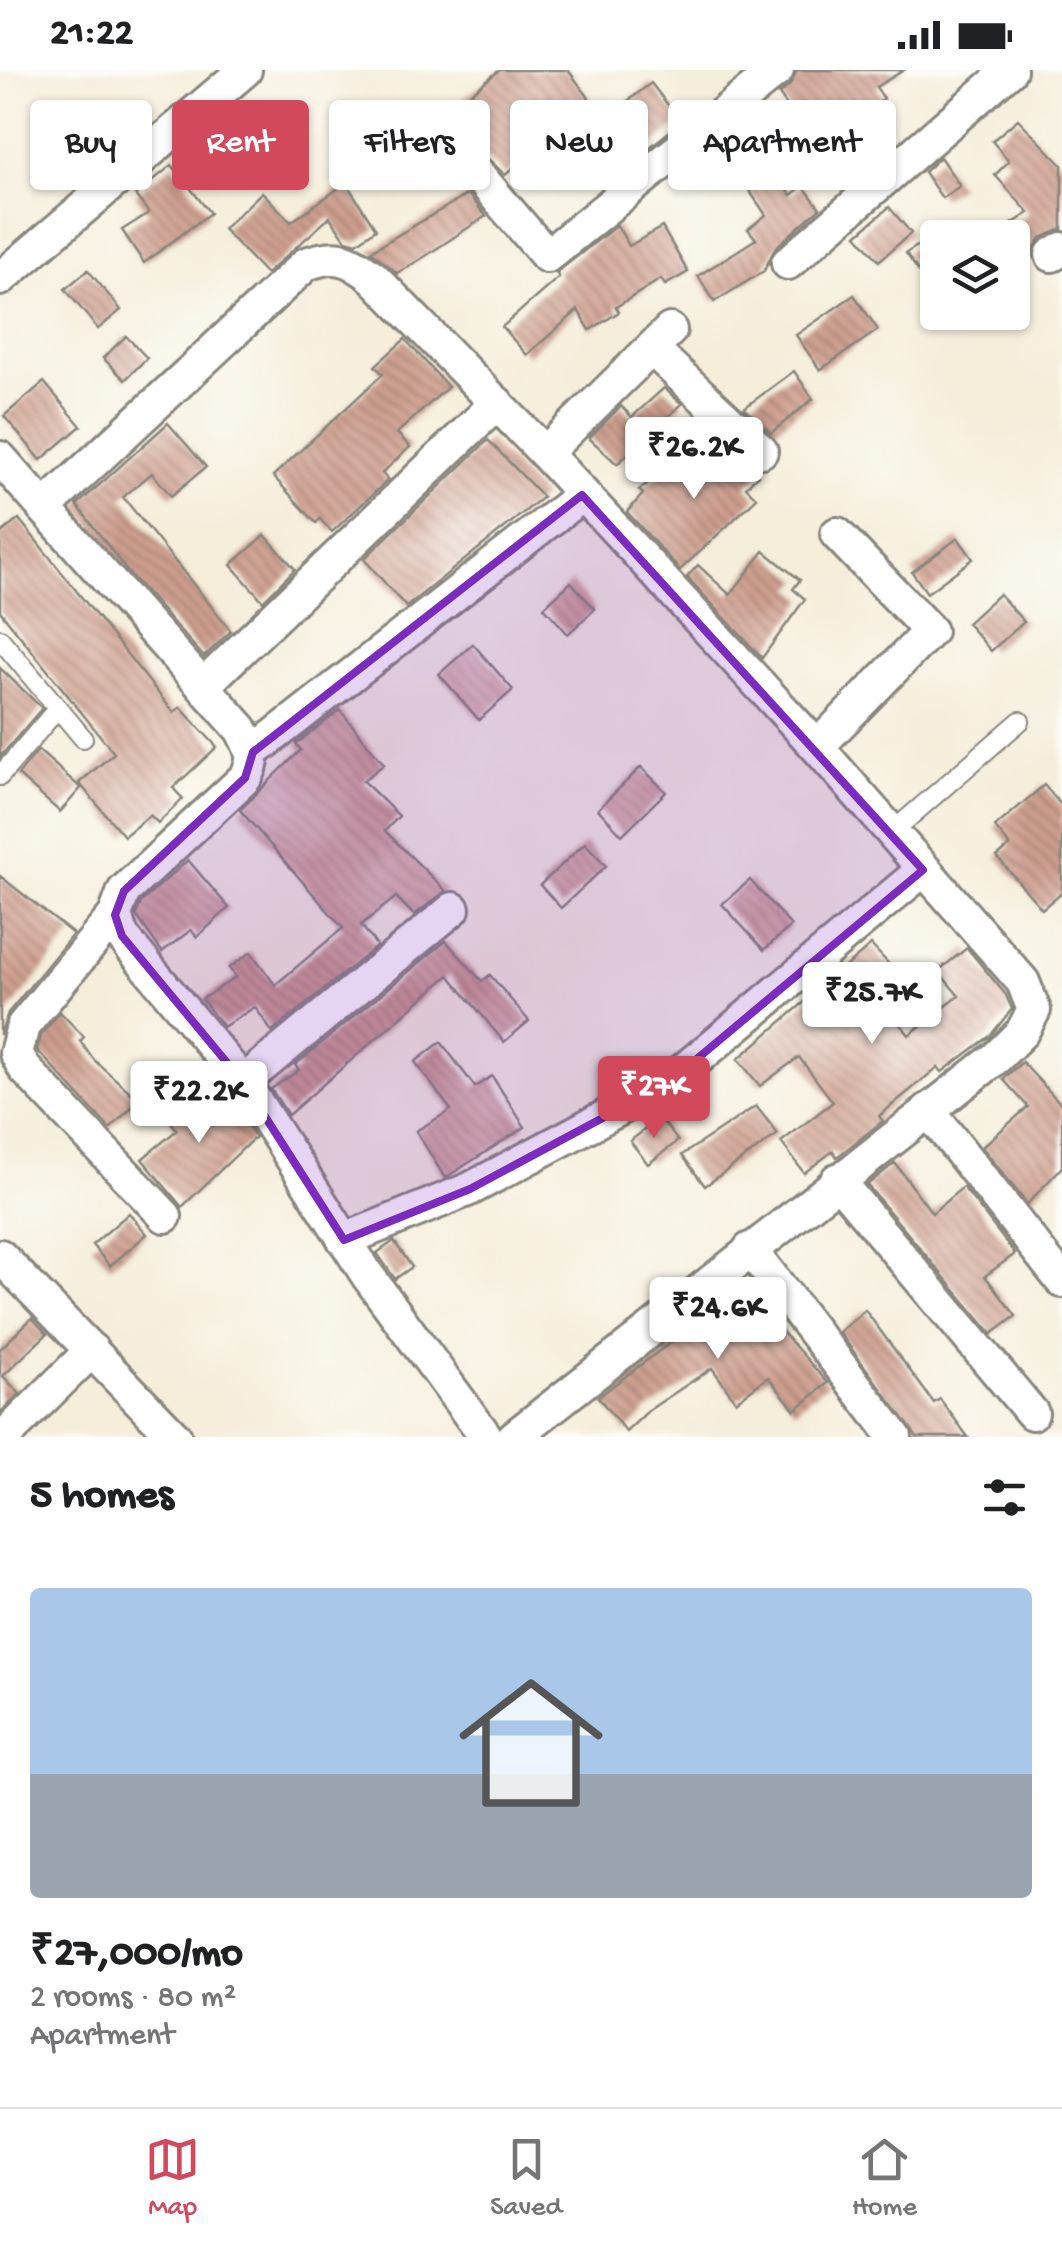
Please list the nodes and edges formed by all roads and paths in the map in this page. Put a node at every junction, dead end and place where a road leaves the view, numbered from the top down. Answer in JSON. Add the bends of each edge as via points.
{"nodes":[{"id":1,"x":245,"y":70,"type":"edge"},
{"id":2,"x":776,"y":70,"type":"edge"},
{"id":3,"x":1010,"y":70,"type":"edge"},
{"id":4,"x":490,"y":189,"type":"edge"},
{"id":5,"x":788,"y":263,"type":"dead end"},
{"id":6,"x":0,"y":279,"type":"edge"},
{"id":7,"x":497,"y":403,"type":"junction"},
{"id":8,"x":761,"y":451,"type":"dead end"},
{"id":9,"x":545,"y":453,"type":"junction"},
{"id":10,"x":0,"y":458,"type":"edge"},
{"id":11,"x":582,"y":495,"type":"junction"},
{"id":12,"x":44,"y":508,"type":"junction"},
{"id":13,"x":837,"y":534,"type":"dead end"},
{"id":14,"x":2,"y":645,"type":"edge"},
{"id":15,"x":203,"y":686,"type":"junction"},
{"id":16,"x":57,"y":709,"type":"junction"},
{"id":17,"x":1020,"y":721,"type":"dead end"},
{"id":18,"x":83,"y":738,"type":"dead end"},
{"id":19,"x":817,"y":747,"type":"junction"},
{"id":20,"x":253,"y":752,"type":"junction"},
{"id":21,"x":0,"y":776,"type":"edge"},
{"id":22,"x":891,"y":833,"type":"junction"},
{"id":23,"x":923,"y":870,"type":"junction"},
{"id":24,"x":453,"y":910,"type":"dead end"},
{"id":25,"x":115,"y":915,"type":"junction"},
{"id":26,"x":244,"y":1082,"type":"junction"},
{"id":27,"x":928,"y":1110,"type":"junction"},
{"id":28,"x":837,"y":1180,"type":"junction"},
{"id":29,"x":165,"y":1216,"type":"dead end"},
{"id":30,"x":344,"y":1240,"type":"junction"},
{"id":31,"x":750,"y":1249,"type":"junction"},
{"id":32,"x":0,"y":1256,"type":"edge"},
{"id":33,"x":1062,"y":1281,"type":"edge"},
{"id":34,"x":92,"y":1350,"type":"junction"},
{"id":35,"x":1032,"y":1413,"type":"dead end"},
{"id":36,"x":4,"y":1437,"type":"edge"},
{"id":37,"x":176,"y":1437,"type":"edge"},
{"id":38,"x":486,"y":1437,"type":"edge"},
{"id":39,"x":514,"y":1437,"type":"edge"},
{"id":40,"x":896,"y":1437,"type":"edge"}],
"edges":[{"from":1,"to":6,"type":"street"},
{"from":2,"to":4,"type":"street","via":[[548,256]]},
{"from":3,"to":5,"type":"street"},
{"from":7,"to":9,"type":"street"},
{"from":7,"to":12,"type":"street","via":[[373,276],[333,254],[306,264]]},
{"from":7,"to":15,"type":"street"},
{"from":8,"to":9,"type":"street","via":[[661,339]]},
{"from":9,"to":11,"type":"street"},
{"from":10,"to":12,"type":"street"},
{"from":11,"to":19,"type":"street"},
{"from":11,"to":20,"type":"street"},
{"from":12,"to":15,"type":"street"},
{"from":13,"to":19,"type":"street","via":[[930,630]]},
{"from":14,"to":16,"type":"lane"},
{"from":15,"to":20,"type":"street"},
{"from":16,"to":18,"type":"lane"},
{"from":16,"to":21,"type":"lane"},
{"from":17,"to":22,"type":"lane"},
{"from":19,"to":22,"type":"street"},
{"from":20,"to":25,"type":"street","via":[[244,778],[124,891]]},
{"from":22,"to":23,"type":"street"},
{"from":23,"to":27,"type":"street","via":[[1023,982],[1034,1010],[997,1056]]},
{"from":23,"to":30,"type":"street","via":[[668,1082],[470,1189]]},
{"from":24,"to":26,"type":"street"},
{"from":25,"to":26,"type":"street","via":[[122,936]]},
{"from":25,"to":29,"type":"street","via":[[23,1026],[16,1053]]},
{"from":26,"to":30,"type":"street"},
{"from":27,"to":28,"type":"street"},
{"from":27,"to":33,"type":"street"},
{"from":28,"to":31,"type":"street"},
{"from":28,"to":35,"type":"street"},
{"from":30,"to":38,"type":"street"},
{"from":31,"to":39,"type":"street"},
{"from":31,"to":40,"type":"street"},
{"from":32,"to":34,"type":"street"},
{"from":34,"to":36,"type":"street"},
{"from":34,"to":37,"type":"street"}]}
